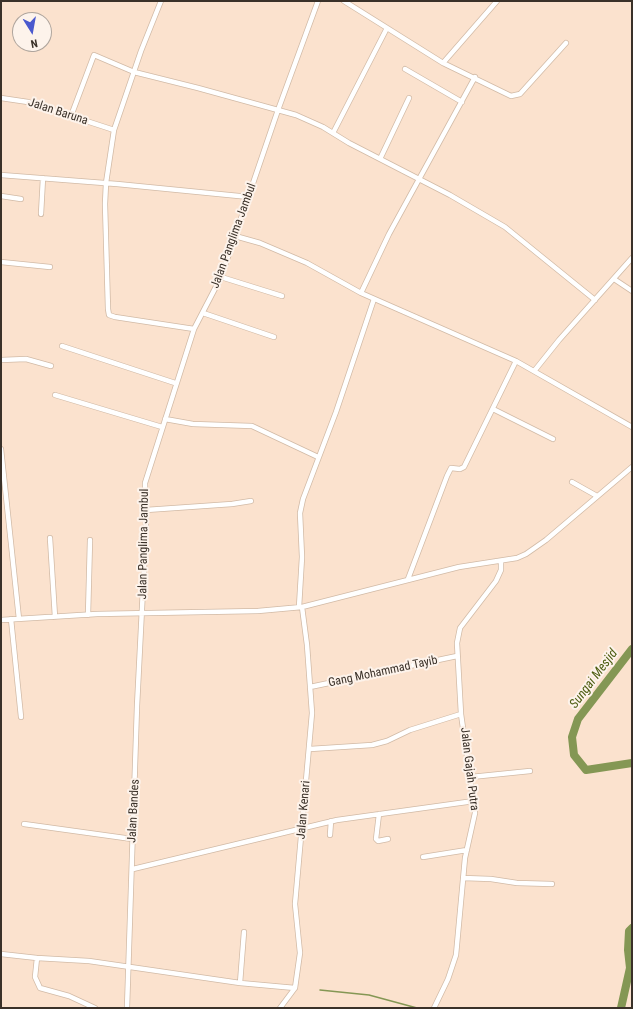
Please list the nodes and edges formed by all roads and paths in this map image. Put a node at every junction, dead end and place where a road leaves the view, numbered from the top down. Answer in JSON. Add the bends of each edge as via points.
{"nodes":[{"id":1,"x":161,"y":1,"type":"edge"},
{"id":2,"x":318,"y":1,"type":"edge"},
{"id":3,"x":344,"y":1,"type":"edge"},
{"id":4,"x":497,"y":1,"type":"edge"},
{"id":5,"x":387,"y":28,"type":"junction"},
{"id":6,"x":566,"y":43,"type":"dead end"},
{"id":7,"x":443,"y":63,"type":"junction"},
{"id":8,"x":405,"y":69,"type":"dead end"},
{"id":9,"x":134,"y":72,"type":"junction"},
{"id":10,"x":475,"y":77,"type":"junction"},
{"id":11,"x":1,"y":98,"type":"edge"},
{"id":12,"x":409,"y":98,"type":"dead end"},
{"id":13,"x":462,"y":102,"type":"junction"},
{"id":14,"x":278,"y":110,"type":"junction"},
{"id":15,"x":71,"y":116,"type":"junction"},
{"id":16,"x":114,"y":130,"type":"junction"},
{"id":17,"x":333,"y":133,"type":"junction"},
{"id":18,"x":380,"y":159,"type":"junction"},
{"id":19,"x":1,"y":175,"type":"edge"},
{"id":20,"x":43,"y":178,"type":"junction"},
{"id":21,"x":419,"y":180,"type":"junction"},
{"id":22,"x":106,"y":183,"type":"junction"},
{"id":23,"x":1,"y":196,"type":"edge"},
{"id":24,"x":248,"y":197,"type":"junction"},
{"id":25,"x":21,"y":199,"type":"dead end"},
{"id":26,"x":41,"y":214,"type":"dead end"},
{"id":27,"x":235,"y":236,"type":"junction"},
{"id":28,"x":632,"y":258,"type":"edge"},
{"id":29,"x":1,"y":262,"type":"edge"},
{"id":30,"x":50,"y":267,"type":"dead end"},
{"id":31,"x":221,"y":277,"type":"junction"},
{"id":32,"x":614,"y":279,"type":"junction"},
{"id":33,"x":632,"y":291,"type":"edge"},
{"id":34,"x":361,"y":293,"type":"junction"},
{"id":35,"x":282,"y":296,"type":"dead end"},
{"id":36,"x":374,"y":299,"type":"junction"},
{"id":37,"x":596,"y":300,"type":"junction"},
{"id":38,"x":202,"y":313,"type":"junction"},
{"id":39,"x":194,"y":329,"type":"junction"},
{"id":40,"x":274,"y":337,"type":"dead end"},
{"id":41,"x":62,"y":346,"type":"dead end"},
{"id":42,"x":1,"y":360,"type":"edge"},
{"id":43,"x":516,"y":361,"type":"junction"},
{"id":44,"x":51,"y":366,"type":"dead end"},
{"id":45,"x":535,"y":370,"type":"junction"},
{"id":46,"x":176,"y":383,"type":"junction"},
{"id":47,"x":56,"y":395,"type":"dead end"},
{"id":48,"x":493,"y":409,"type":"junction"},
{"id":49,"x":165,"y":419,"type":"junction"},
{"id":50,"x":162,"y":427,"type":"junction"},
{"id":51,"x":632,"y":427,"type":"edge"},
{"id":52,"x":553,"y":439,"type":"dead end"},
{"id":53,"x":1,"y":449,"type":"edge"},
{"id":54,"x":318,"y":457,"type":"junction"},
{"id":55,"x":632,"y":467,"type":"edge"},
{"id":56,"x":572,"y":482,"type":"dead end"},
{"id":57,"x":597,"y":496,"type":"junction"},
{"id":58,"x":251,"y":500,"type":"dead end"},
{"id":59,"x":146,"y":510,"type":"junction"},
{"id":60,"x":50,"y":538,"type":"dead end"},
{"id":61,"x":90,"y":540,"type":"dead end"},
{"id":62,"x":501,"y":561,"type":"junction"},
{"id":63,"x":408,"y":579,"type":"junction"},
{"id":64,"x":300,"y":607,"type":"junction"},
{"id":65,"x":142,"y":614,"type":"junction"},
{"id":66,"x":88,"y":615,"type":"junction"},
{"id":67,"x":55,"y":617,"type":"junction"},
{"id":68,"x":10,"y":619,"type":"junction"},
{"id":69,"x":19,"y":619,"type":"junction"},
{"id":70,"x":1,"y":620,"type":"edge"},
{"id":71,"x":457,"y":656,"type":"junction"},
{"id":72,"x":310,"y":687,"type":"junction"},
{"id":73,"x":461,"y":714,"type":"junction"},
{"id":74,"x":21,"y":717,"type":"dead end"},
{"id":75,"x":310,"y":749,"type":"junction"},
{"id":76,"x":530,"y":771,"type":"dead end"},
{"id":77,"x":471,"y":778,"type":"junction"},
{"id":78,"x":474,"y":801,"type":"junction"},
{"id":79,"x":379,"y":814,"type":"junction"},
{"id":80,"x":330,"y":821,"type":"junction"},
{"id":81,"x":24,"y":824,"type":"dead end"},
{"id":82,"x":302,"y":827,"type":"junction"},
{"id":83,"x":330,"y":835,"type":"dead end"},
{"id":84,"x":132,"y":839,"type":"junction"},
{"id":85,"x":388,"y":839,"type":"dead end"},
{"id":86,"x":467,"y":850,"type":"junction"},
{"id":87,"x":423,"y":857,"type":"dead end"},
{"id":88,"x":133,"y":869,"type":"junction"},
{"id":89,"x":463,"y":878,"type":"junction"},
{"id":90,"x":552,"y":884,"type":"dead end"},
{"id":91,"x":244,"y":932,"type":"dead end"},
{"id":92,"x":1,"y":954,"type":"edge"},
{"id":93,"x":37,"y":958,"type":"junction"},
{"id":94,"x":129,"y":968,"type":"junction"},
{"id":95,"x":240,"y":983,"type":"junction"},
{"id":96,"x":295,"y":988,"type":"junction"},
{"id":97,"x":87,"y":1007,"type":"edge"},
{"id":98,"x":95,"y":1008,"type":"edge"},
{"id":99,"x":127,"y":1008,"type":"edge"},
{"id":100,"x":280,"y":1008,"type":"edge"},
{"id":101,"x":434,"y":1008,"type":"edge"}],
"edges":[{"from":1,"to":9,"type":"street"},
{"from":2,"to":14,"type":"street","name":"Jalan Panglima Jambul"},
{"from":3,"to":5,"type":"street"},
{"from":4,"to":7,"type":"street"},
{"from":5,"to":7,"type":"street"},
{"from":5,"to":17,"type":"street"},
{"from":6,"to":10,"type":"street","via":[[516,96],[502,92]]},
{"from":7,"to":10,"type":"street"},
{"from":8,"to":13,"type":"street"},
{"from":9,"to":14,"type":"street"},
{"from":9,"to":15,"type":"street","via":[[94,55]]},
{"from":9,"to":16,"type":"street"},
{"from":10,"to":13,"type":"street"},
{"from":11,"to":15,"type":"street","name":"Jalan Baruna","via":[[20,100]]},
{"from":12,"to":18,"type":"street"},
{"from":13,"to":21,"type":"street"},
{"from":14,"to":17,"type":"street","via":[[304,118]]},
{"from":14,"to":24,"type":"street","name":"Jalan Panglima Jambul"},
{"from":15,"to":16,"type":"street","name":"Jalan Baruna"},
{"from":16,"to":22,"type":"street"},
{"from":17,"to":18,"type":"street"},
{"from":18,"to":21,"type":"street"},
{"from":19,"to":20,"type":"street"},
{"from":20,"to":22,"type":"street"},
{"from":20,"to":26,"type":"street"},
{"from":21,"to":34,"type":"street"},
{"from":21,"to":37,"type":"street","via":[[505,227]]},
{"from":22,"to":24,"type":"street"},
{"from":22,"to":39,"type":"street","via":[[104,233],[109,314]]},
{"from":23,"to":25,"type":"street"},
{"from":24,"to":27,"type":"street","name":"Jalan Panglima Jambul"},
{"from":27,"to":31,"type":"street","name":"Jalan Panglima Jambul"},
{"from":27,"to":34,"type":"street","via":[[307,263]]},
{"from":28,"to":32,"type":"street"},
{"from":29,"to":30,"type":"street"},
{"from":31,"to":35,"type":"street"},
{"from":31,"to":38,"type":"street","name":"Jalan Panglima Jambul"},
{"from":32,"to":33,"type":"street"},
{"from":32,"to":37,"type":"street"},
{"from":34,"to":36,"type":"street"},
{"from":36,"to":43,"type":"street"},
{"from":36,"to":54,"type":"street","name":"Jalan Kenari"},
{"from":37,"to":45,"type":"street"},
{"from":38,"to":39,"type":"street","name":"Jalan Panglima Jambul"},
{"from":38,"to":40,"type":"street"},
{"from":39,"to":46,"type":"street","name":"Jalan Panglima Jambul"},
{"from":41,"to":46,"type":"street"},
{"from":42,"to":44,"type":"street","via":[[26,359]]},
{"from":43,"to":45,"type":"street"},
{"from":43,"to":48,"type":"street"},
{"from":45,"to":51,"type":"street"},
{"from":46,"to":49,"type":"street","name":"Jalan Panglima Jambul"},
{"from":47,"to":50,"type":"street"},
{"from":48,"to":52,"type":"street"},
{"from":48,"to":63,"type":"street","via":[[464,467],[451,468],[448,472]]},
{"from":49,"to":50,"type":"street","name":"Jalan Panglima Jambul"},
{"from":49,"to":54,"type":"street","via":[[193,424],[252,426]]},
{"from":50,"to":59,"type":"street","name":"Jalan Panglima Jambul","via":[[145,483]]},
{"from":53,"to":69,"type":"street"},
{"from":54,"to":64,"type":"street","name":"Jalan Kenari","via":[[300,513]]},
{"from":55,"to":57,"type":"street"},
{"from":56,"to":57,"type":"street"},
{"from":57,"to":62,"type":"street","via":[[526,554]]},
{"from":58,"to":59,"type":"street"},
{"from":59,"to":65,"type":"street","name":"Jalan Panglima Jambul"},
{"from":60,"to":67,"type":"street"},
{"from":61,"to":66,"type":"street"},
{"from":62,"to":63,"type":"street"},
{"from":62,"to":71,"type":"street","name":"Jalan Gajah Putra","via":[[501,570],[496,581],[460,628]]},
{"from":63,"to":64,"type":"street"},
{"from":64,"to":65,"type":"street","via":[[258,611]]},
{"from":64,"to":72,"type":"street","name":"Jalan Kenari","via":[[308,645]]},
{"from":65,"to":66,"type":"street"},
{"from":65,"to":84,"type":"street","name":"Jalan Bandes"},
{"from":66,"to":67,"type":"street"},
{"from":67,"to":69,"type":"street"},
{"from":68,"to":69,"type":"street"},
{"from":68,"to":70,"type":"street"},
{"from":68,"to":74,"type":"street"},
{"from":71,"to":72,"type":"street","name":"Gang Mohammad Tayib"},
{"from":71,"to":73,"type":"street","name":"Jalan Gajah Putra"},
{"from":72,"to":75,"type":"street","name":"Jalan Kenari"},
{"from":73,"to":75,"type":"street","via":[[372,745]]},
{"from":73,"to":77,"type":"street","name":"Jalan Gajah Putra"},
{"from":75,"to":82,"type":"street","name":"Jalan Kenari"},
{"from":76,"to":77,"type":"street"},
{"from":77,"to":78,"type":"street","name":"Jalan Gajah Putra"},
{"from":78,"to":79,"type":"street"},
{"from":78,"to":86,"type":"street","name":"Jalan Gajah Putra","via":[[475,813]]},
{"from":79,"to":80,"type":"street"},
{"from":79,"to":85,"type":"street","via":[[376,840]]},
{"from":80,"to":82,"type":"street"},
{"from":80,"to":83,"type":"street"},
{"from":81,"to":84,"type":"street"},
{"from":82,"to":88,"type":"street"},
{"from":82,"to":96,"type":"street","name":"Jalan Kenari","via":[[295,904],[300,953]]},
{"from":84,"to":88,"type":"street","name":"Jalan Bandes"},
{"from":86,"to":87,"type":"street"},
{"from":86,"to":89,"type":"street","name":"Jalan Gajah Putra"},
{"from":88,"to":94,"type":"street","name":"Jalan Bandes"},
{"from":89,"to":90,"type":"street"},
{"from":89,"to":101,"type":"street","name":"Jalan Gajah Putra","via":[[455,959]]},
{"from":91,"to":95,"type":"street"},
{"from":92,"to":93,"type":"street"},
{"from":93,"to":94,"type":"street","via":[[89,961]]},
{"from":93,"to":97,"type":"street","via":[[35,977],[38,987],[69,996]]},
{"from":94,"to":95,"type":"street","via":[[181,973]]},
{"from":94,"to":99,"type":"street","name":"Jalan Bandes"},
{"from":95,"to":96,"type":"street"},
{"from":96,"to":100,"type":"street","name":"Jalan Kenari"},
{"from":97,"to":98,"type":"street"}]}
